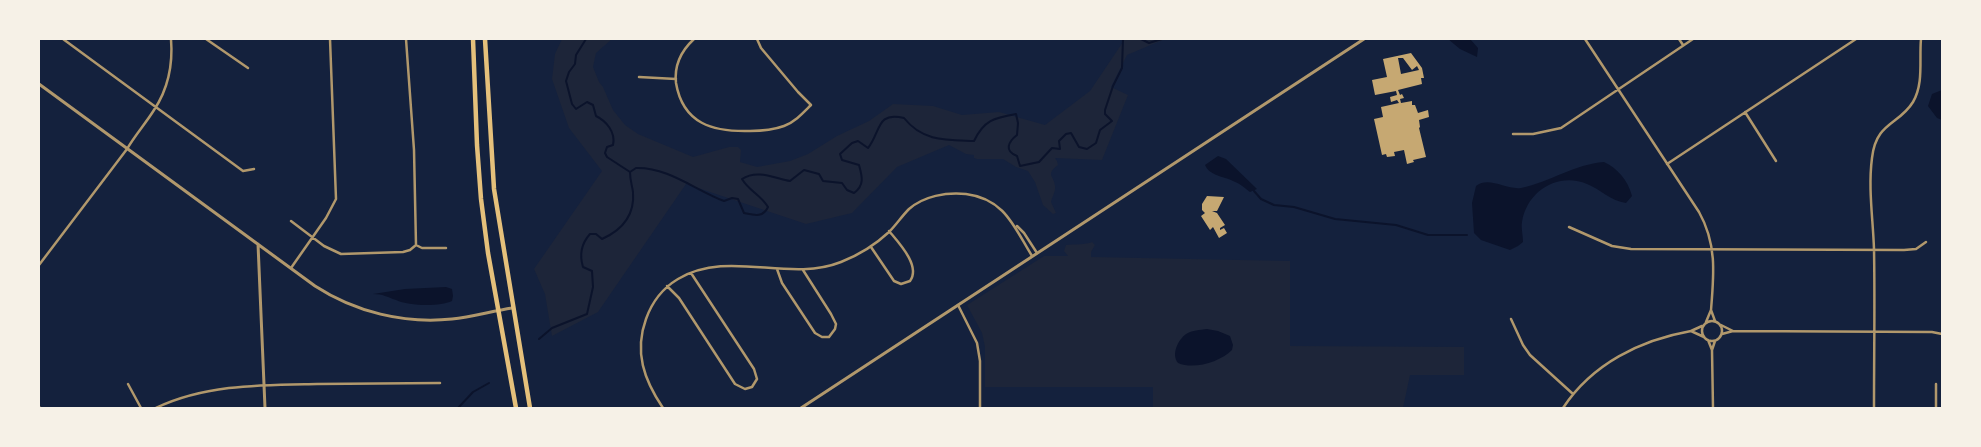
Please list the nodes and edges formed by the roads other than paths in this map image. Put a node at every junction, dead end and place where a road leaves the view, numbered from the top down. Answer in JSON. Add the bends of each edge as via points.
{"nodes":[{"id":1,"x":63,"y":39,"type":"edge"},
{"id":2,"x":172,"y":39,"type":"edge"},
{"id":3,"x":206,"y":39,"type":"edge"},
{"id":4,"x":330,"y":39,"type":"edge"},
{"id":5,"x":406,"y":39,"type":"edge"},
{"id":6,"x":472,"y":39,"type":"edge"},
{"id":7,"x":485,"y":39,"type":"edge"},
{"id":8,"x":694,"y":39,"type":"edge"},
{"id":9,"x":757,"y":39,"type":"edge"},
{"id":10,"x":1364,"y":39,"type":"edge"},
{"id":11,"x":1585,"y":39,"type":"edge"},
{"id":12,"x":1679,"y":39,"type":"edge"},
{"id":13,"x":1693,"y":39,"type":"edge"},
{"id":14,"x":1856,"y":39,"type":"edge"},
{"id":15,"x":1921,"y":39,"type":"edge"},
{"id":16,"x":1683,"y":45,"type":"junction"},
{"id":17,"x":248,"y":68,"type":"dead end"},
{"id":18,"x":639,"y":76,"type":"dead end"},
{"id":19,"x":676,"y":79,"type":"junction"},
{"id":20,"x":39,"y":84,"type":"edge"},
{"id":21,"x":1619,"y":90,"type":"junction"},
{"id":22,"x":156,"y":108,"type":"junction"},
{"id":23,"x":1745,"y":112,"type":"junction"},
{"id":24,"x":1513,"y":134,"type":"dead end"},
{"id":25,"x":127,"y":148,"type":"junction"},
{"id":26,"x":1776,"y":161,"type":"dead end"},
{"id":27,"x":1667,"y":164,"type":"junction"},
{"id":28,"x":254,"y":169,"type":"dead end"},
{"id":29,"x":291,"y":221,"type":"dead end"},
{"id":30,"x":1015,"y":225,"type":"junction"},
{"id":31,"x":1570,"y":227,"type":"dead end"},
{"id":32,"x":889,"y":231,"type":"junction"},
{"id":33,"x":312,"y":238,"type":"junction"},
{"id":34,"x":1926,"y":242,"type":"dead end"},
{"id":35,"x":258,"y":244,"type":"junction"},
{"id":36,"x":416,"y":245,"type":"junction"},
{"id":37,"x":871,"y":247,"type":"junction"},
{"id":38,"x":446,"y":248,"type":"dead end"},
{"id":39,"x":1713,"y":249,"type":"junction"},
{"id":40,"x":1874,"y":250,"type":"junction"},
{"id":41,"x":1037,"y":253,"type":"junction"},
{"id":42,"x":1032,"y":256,"type":"junction"},
{"id":43,"x":39,"y":264,"type":"edge"},
{"id":44,"x":291,"y":268,"type":"junction"},
{"id":45,"x":777,"y":269,"type":"junction"},
{"id":46,"x":804,"y":270,"type":"junction"},
{"id":47,"x":691,"y":272,"type":"junction"},
{"id":48,"x":667,"y":286,"type":"junction"},
{"id":49,"x":958,"y":305,"type":"junction"},
{"id":50,"x":512,"y":308,"type":"junction"},
{"id":51,"x":499,"y":310,"type":"junction"},
{"id":52,"x":1711,"y":310,"type":"junction"},
{"id":53,"x":1511,"y":319,"type":"dead end"},
{"id":54,"x":1715,"y":321,"type":"junction"},
{"id":55,"x":1705,"y":323,"type":"junction"},
{"id":56,"x":1721,"y":326,"type":"junction"},
{"id":57,"x":1691,"y":331,"type":"junction"},
{"id":58,"x":1733,"y":331,"type":"junction"},
{"id":59,"x":1874,"y":332,"type":"junction"},
{"id":60,"x":1722,"y":334,"type":"junction"},
{"id":61,"x":1942,"y":334,"type":"edge"},
{"id":62,"x":1704,"y":337,"type":"junction"},
{"id":63,"x":1708,"y":340,"type":"junction"},
{"id":64,"x":1715,"y":341,"type":"junction"},
{"id":65,"x":1712,"y":350,"type":"junction"},
{"id":66,"x":440,"y":383,"type":"dead end"},
{"id":67,"x":128,"y":384,"type":"dead end"},
{"id":68,"x":1936,"y":384,"type":"dead end"},
{"id":69,"x":264,"y":385,"type":"junction"},
{"id":70,"x":1573,"y":394,"type":"junction"},
{"id":71,"x":141,"y":408,"type":"edge"},
{"id":72,"x":156,"y":408,"type":"edge"},
{"id":73,"x":265,"y":408,"type":"edge"},
{"id":74,"x":516,"y":408,"type":"edge"},
{"id":75,"x":530,"y":408,"type":"edge"},
{"id":76,"x":663,"y":408,"type":"edge"},
{"id":77,"x":801,"y":408,"type":"edge"},
{"id":78,"x":980,"y":408,"type":"edge"},
{"id":79,"x":1563,"y":408,"type":"edge"},
{"id":80,"x":1713,"y":408,"type":"edge"},
{"id":81,"x":1874,"y":408,"type":"edge"},
{"id":82,"x":1936,"y":408,"type":"edge"}],
"edges":[{"from":1,"to":22,"type":"street"},
{"from":2,"to":22,"type":"street","via":[[169,74]]},
{"from":3,"to":17,"type":"street"},
{"from":4,"to":33,"type":"street","via":[[336,199]]},
{"from":5,"to":36,"type":"street","via":[[414,142]]},
{"from":6,"to":51,"type":"main road","via":[[481,199]]},
{"from":7,"to":50,"type":"main road","via":[[494,189]]},
{"from":8,"to":19,"type":"street","via":[[680,56]]},
{"from":9,"to":19,"type":"street","via":[[761,48],[812,105],[784,126],[772,130],[733,131],[706,126],[688,112],[678,95]]},
{"from":10,"to":41,"type":"street"},
{"from":11,"to":21,"type":"street"},
{"from":12,"to":16,"type":"street"},
{"from":13,"to":16,"type":"street"},
{"from":14,"to":23,"type":"street"},
{"from":15,"to":40,"type":"street","via":[[1917,94],[1909,108],[1883,130],[1875,142],[1870,198]]},
{"from":16,"to":21,"type":"street"},
{"from":18,"to":19,"type":"street"},
{"from":20,"to":25,"type":"street"},
{"from":21,"to":24,"type":"street","via":[[1561,128]]},
{"from":21,"to":27,"type":"street"},
{"from":22,"to":25,"type":"street"},
{"from":22,"to":28,"type":"street","via":[[243,171]]},
{"from":23,"to":26,"type":"street"},
{"from":23,"to":27,"type":"street"},
{"from":25,"to":35,"type":"street"},
{"from":25,"to":43,"type":"street"},
{"from":27,"to":39,"type":"street","via":[[1704,220]]},
{"from":29,"to":33,"type":"street"},
{"from":30,"to":32,"type":"street","via":[[1006,214],[988,202],[968,195],[949,194],[915,205]]},
{"from":30,"to":41,"type":"street"},
{"from":30,"to":42,"type":"street"},
{"from":31,"to":39,"type":"street","via":[[1622,248]]},
{"from":32,"to":37,"type":"street"},
{"from":32,"to":37,"type":"street","via":[[912,266],[914,274],[908,282],[894,281]]},
{"from":33,"to":36,"type":"street","via":[[341,254],[403,252]]},
{"from":33,"to":44,"type":"street"},
{"from":34,"to":40,"type":"street","via":[[1912,249]]},
{"from":35,"to":44,"type":"street"},
{"from":35,"to":69,"type":"street"},
{"from":36,"to":38,"type":"street"},
{"from":37,"to":46,"type":"street","via":[[828,267]]},
{"from":39,"to":40,"type":"street"},
{"from":39,"to":52,"type":"street"},
{"from":40,"to":59,"type":"street"},
{"from":41,"to":42,"type":"street"},
{"from":42,"to":49,"type":"street"},
{"from":44,"to":51,"type":"street","via":[[337,299],[380,315],[431,321]]},
{"from":45,"to":46,"type":"street"},
{"from":45,"to":46,"type":"street","via":[[782,283],[815,333],[826,338],[834,333],[836,324]]},
{"from":45,"to":47,"type":"street","via":[[724,266]]},
{"from":47,"to":48,"type":"street"},
{"from":47,"to":48,"type":"street","via":[[754,369],[756,379],[752,387],[745,389],[735,384],[679,298]]},
{"from":48,"to":76,"type":"street","via":[[647,316],[640,344],[645,377]]},
{"from":49,"to":77,"type":"street"},
{"from":49,"to":78,"type":"street","via":[[977,343]]},
{"from":50,"to":51,"type":"street"},
{"from":50,"to":75,"type":"main road"},
{"from":51,"to":74,"type":"main road"},
{"from":52,"to":54,"type":"street"},
{"from":52,"to":55,"type":"street"},
{"from":53,"to":70,"type":"street","via":[[1530,355]]},
{"from":54,"to":55,"type":"street"},
{"from":54,"to":56,"type":"street"},
{"from":55,"to":57,"type":"street"},
{"from":55,"to":62,"type":"street"},
{"from":56,"to":58,"type":"street"},
{"from":56,"to":60,"type":"street"},
{"from":57,"to":62,"type":"street"},
{"from":57,"to":70,"type":"street","via":[[1635,347],[1606,364]]},
{"from":58,"to":59,"type":"street"},
{"from":58,"to":60,"type":"street"},
{"from":59,"to":61,"type":"street"},
{"from":59,"to":81,"type":"street"},
{"from":60,"to":64,"type":"street"},
{"from":62,"to":63,"type":"street"},
{"from":63,"to":64,"type":"street"},
{"from":63,"to":65,"type":"street"},
{"from":64,"to":65,"type":"street"},
{"from":65,"to":80,"type":"street"},
{"from":66,"to":69,"type":"street"},
{"from":67,"to":71,"type":"street"},
{"from":68,"to":82,"type":"street"},
{"from":69,"to":72,"type":"street","via":[[213,390]]},
{"from":69,"to":73,"type":"street"},
{"from":70,"to":79,"type":"street"}]}
